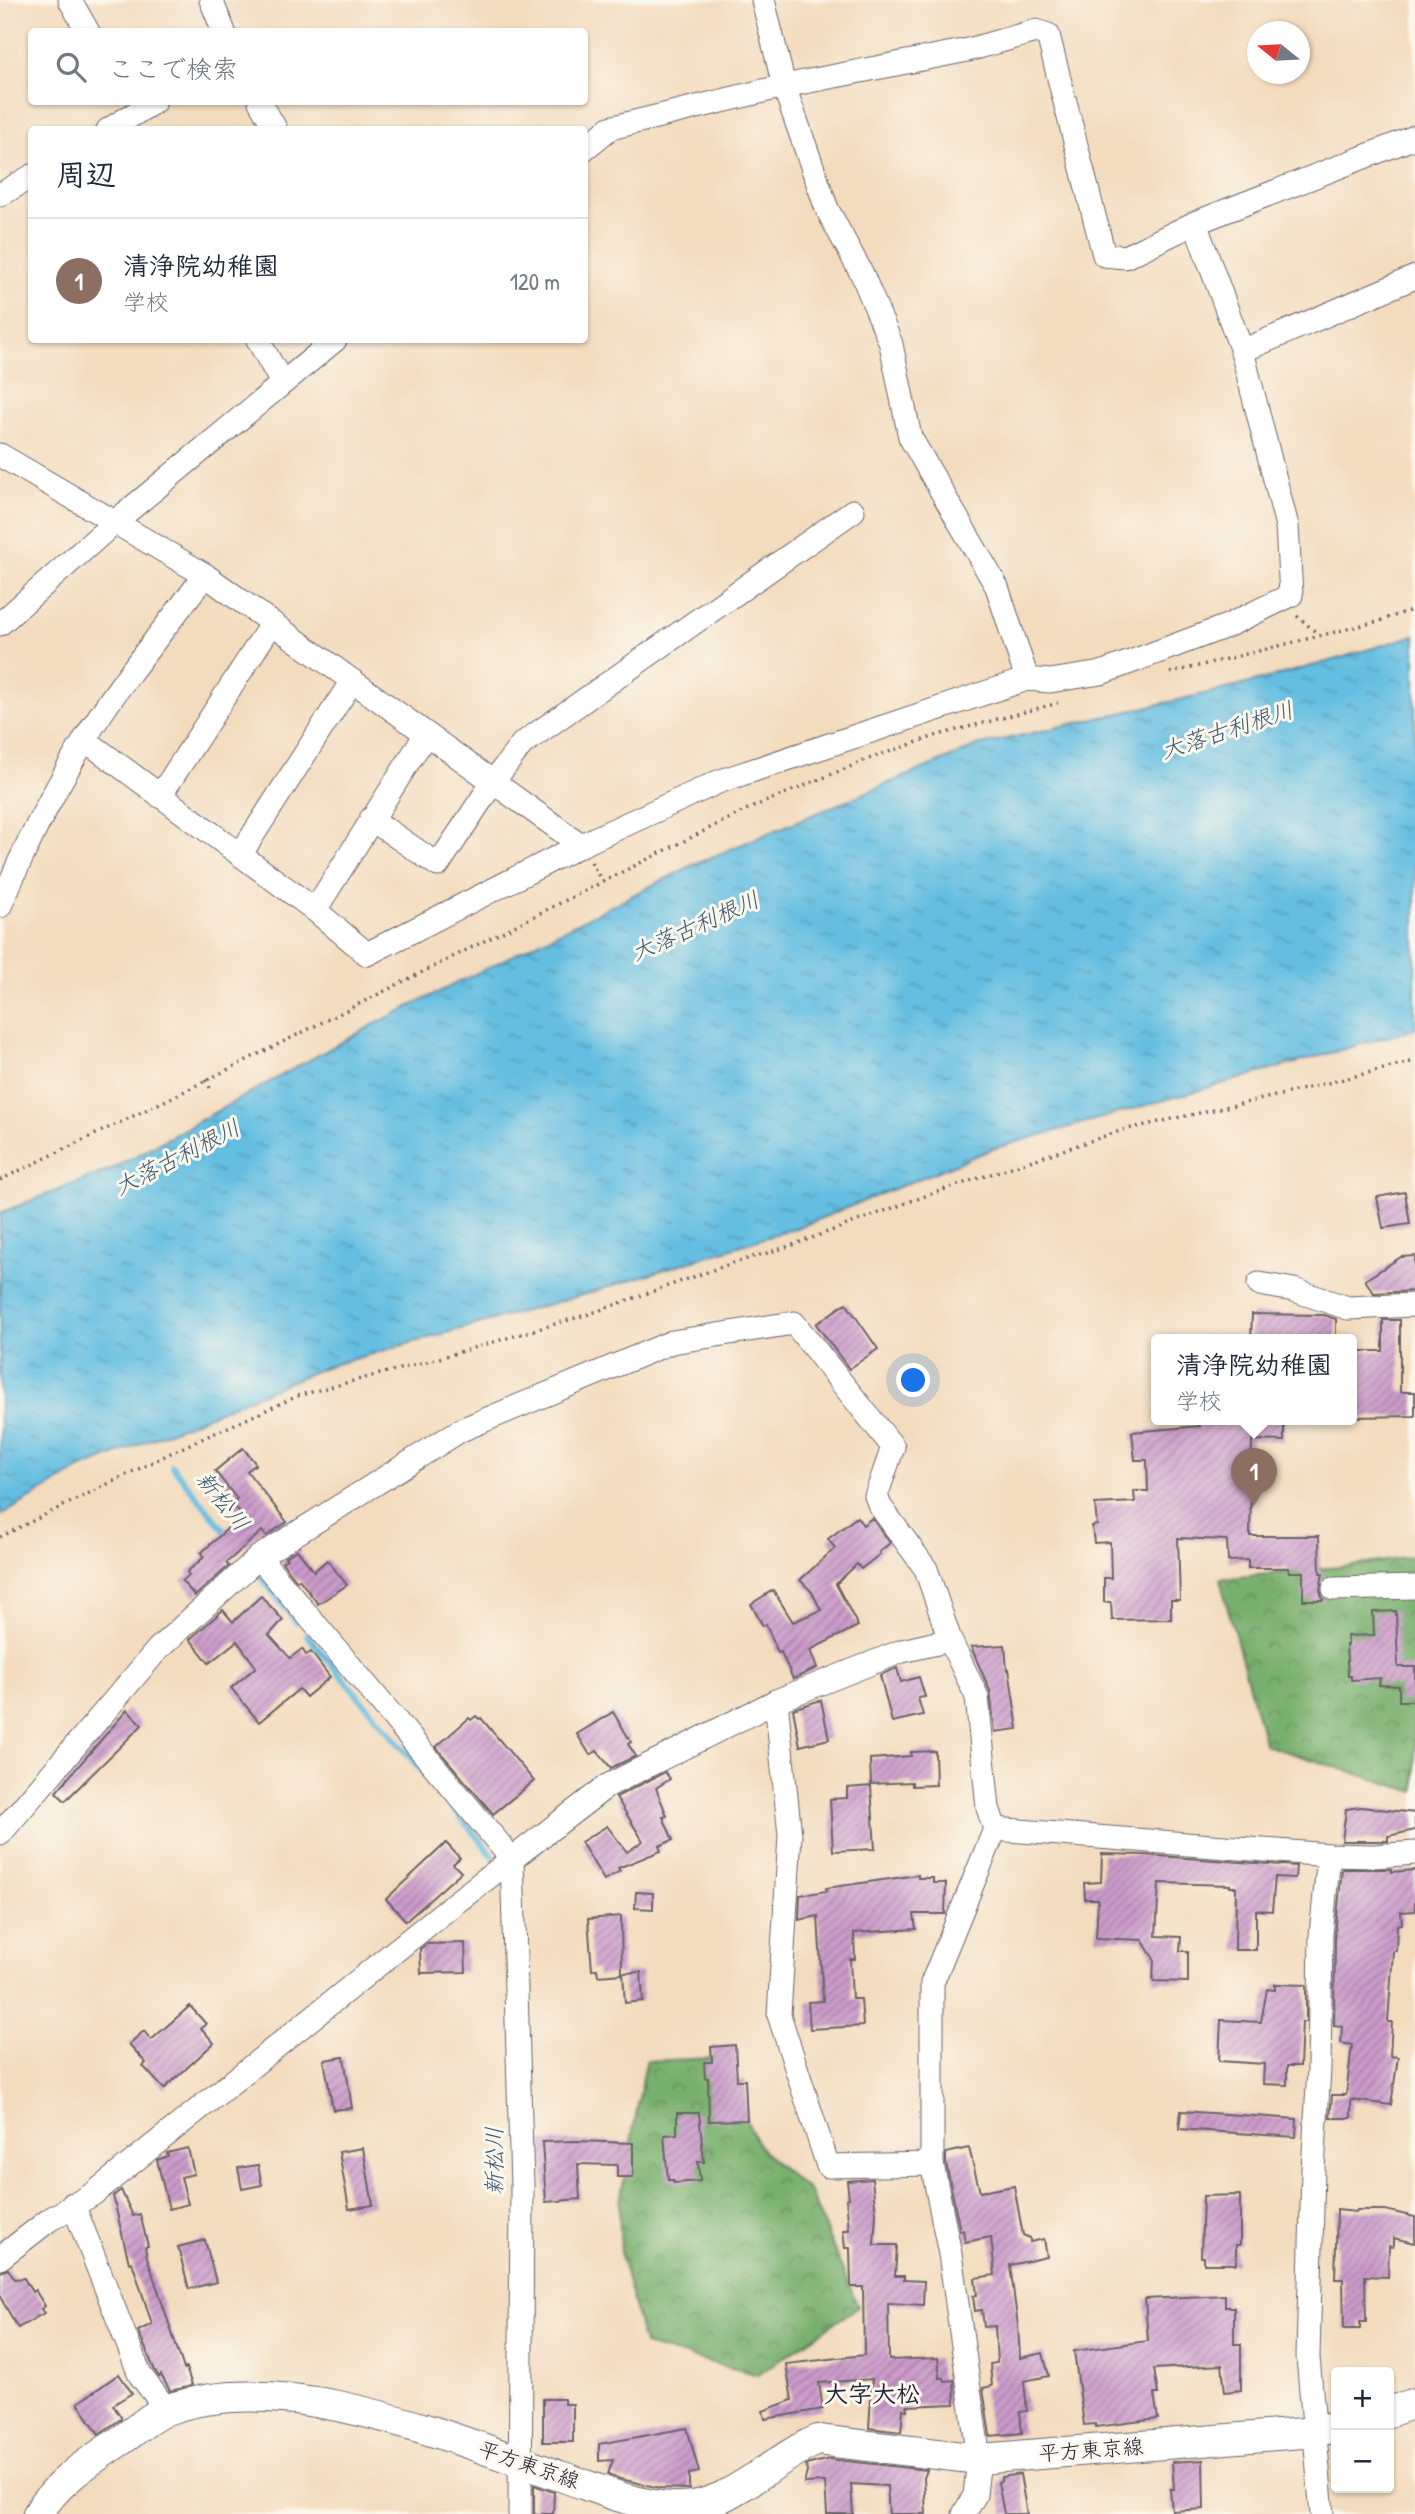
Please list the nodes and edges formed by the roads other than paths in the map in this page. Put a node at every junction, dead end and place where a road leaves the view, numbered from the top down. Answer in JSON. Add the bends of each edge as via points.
{"nodes":[{"id":1,"x":70,"y":0,"type":"edge"},
{"id":2,"x":211,"y":0,"type":"edge"},
{"id":3,"x":763,"y":0,"type":"edge"},
{"id":4,"x":86,"y":28,"type":"edge"},
{"id":5,"x":222,"y":28,"type":"edge"},
{"id":6,"x":784,"y":86,"type":"junction"},
{"id":7,"x":149,"y":105,"type":"edge"},
{"id":8,"x":262,"y":105,"type":"edge"},
{"id":9,"x":134,"y":115,"type":"edge"},
{"id":10,"x":115,"y":126,"type":"edge"},
{"id":11,"x":274,"y":126,"type":"edge"},
{"id":12,"x":1415,"y":138,"type":"edge"},
{"id":13,"x":588,"y":146,"type":"edge"},
{"id":14,"x":28,"y":178,"type":"edge"},
{"id":15,"x":0,"y":195,"type":"edge"},
{"id":16,"x":1195,"y":223,"type":"junction"},
{"id":17,"x":1415,"y":277,"type":"edge"},
{"id":18,"x":260,"y":343,"type":"edge"},
{"id":19,"x":331,"y":343,"type":"edge"},
{"id":20,"x":1242,"y":351,"type":"junction"},
{"id":21,"x":282,"y":383,"type":"junction"},
{"id":22,"x":0,"y":455,"type":"edge"},
{"id":23,"x":853,"y":511,"type":"dead end"},
{"id":24,"x":116,"y":521,"type":"junction"},
{"id":25,"x":205,"y":575,"type":"junction"},
{"id":26,"x":272,"y":623,"type":"junction"},
{"id":27,"x":0,"y":624,"type":"edge"},
{"id":28,"x":1027,"y":679,"type":"junction"},
{"id":29,"x":352,"y":681,"type":"junction"},
{"id":30,"x":426,"y":734,"type":"junction"},
{"id":31,"x":85,"y":740,"type":"junction"},
{"id":32,"x":493,"y":782,"type":"junction"},
{"id":33,"x":160,"y":796,"type":"junction"},
{"id":34,"x":371,"y":819,"type":"junction"},
{"id":35,"x":581,"y":845,"type":"junction"},
{"id":36,"x":240,"y":855,"type":"junction"},
{"id":37,"x":0,"y":906,"type":"edge"},
{"id":38,"x":315,"y":910,"type":"junction"},
{"id":39,"x":1259,"y":1284,"type":"dead end"},
{"id":40,"x":1415,"y":1305,"type":"edge"},
{"id":41,"x":259,"y":1557,"type":"junction"},
{"id":42,"x":1415,"y":1587,"type":"edge"},
{"id":43,"x":1334,"y":1589,"type":"dead end"},
{"id":44,"x":950,"y":1640,"type":"junction"},
{"id":45,"x":776,"y":1701,"type":"junction"},
{"id":46,"x":995,"y":1829,"type":"junction"},
{"id":47,"x":0,"y":1834,"type":"edge"},
{"id":48,"x":1415,"y":1853,"type":"edge"},
{"id":49,"x":1329,"y":1855,"type":"junction"},
{"id":50,"x":512,"y":1859,"type":"junction"},
{"id":51,"x":932,"y":2164,"type":"junction"},
{"id":52,"x":73,"y":2204,"type":"junction"},
{"id":53,"x":0,"y":2258,"type":"edge"},
{"id":54,"x":1415,"y":2403,"type":"edge"},
{"id":55,"x":167,"y":2410,"type":"junction"},
{"id":56,"x":1394,"y":2410,"type":"edge"},
{"id":57,"x":1326,"y":2429,"type":"edge"},
{"id":58,"x":979,"y":2459,"type":"junction"},
{"id":59,"x":519,"y":2462,"type":"junction"},
{"id":60,"x":38,"y":2514,"type":"edge"},
{"id":61,"x":520,"y":2514,"type":"edge"},
{"id":62,"x":964,"y":2514,"type":"edge"},
{"id":63,"x":1322,"y":2514,"type":"edge"}],
"edges":[{"from":1,"to":4,"type":"street"},
{"from":2,"to":5,"type":"street"},
{"from":3,"to":6,"type":"street"},
{"from":6,"to":13,"type":"street","via":[[610,128]]},
{"from":6,"to":16,"type":"street","via":[[968,50],[1036,31],[1048,35],[1104,255],[1125,257]]},
{"from":6,"to":28,"type":"street","via":[[827,209],[862,274],[891,344],[910,437],[997,587]]},
{"from":7,"to":9,"type":"street"},
{"from":8,"to":11,"type":"street"},
{"from":9,"to":10,"type":"street"},
{"from":12,"to":16,"type":"street"},
{"from":14,"to":15,"type":"street"},
{"from":16,"to":20,"type":"street"},
{"from":17,"to":20,"type":"street"},
{"from":18,"to":21,"type":"street"},
{"from":19,"to":21,"type":"street"},
{"from":20,"to":28,"type":"street","via":[[1287,526],[1291,595],[1227,626],[1101,673],[1050,681]]},
{"from":21,"to":24,"type":"street"},
{"from":22,"to":24,"type":"street"},
{"from":23,"to":32,"type":"street","via":[[522,744]]},
{"from":24,"to":25,"type":"street"},
{"from":24,"to":27,"type":"street"},
{"from":25,"to":26,"type":"street"},
{"from":25,"to":31,"type":"street"},
{"from":26,"to":29,"type":"street"},
{"from":26,"to":33,"type":"street"},
{"from":28,"to":35,"type":"street","via":[[718,782]]},
{"from":29,"to":30,"type":"street"},
{"from":29,"to":36,"type":"street"},
{"from":30,"to":32,"type":"street"},
{"from":30,"to":34,"type":"street"},
{"from":31,"to":33,"type":"street"},
{"from":31,"to":37,"type":"street","via":[[20,858]]},
{"from":32,"to":34,"type":"street","via":[[438,864]]},
{"from":32,"to":35,"type":"street"},
{"from":33,"to":36,"type":"street"},
{"from":34,"to":38,"type":"street"},
{"from":35,"to":38,"type":"street","via":[[367,954]]},
{"from":36,"to":38,"type":"street"},
{"from":39,"to":40,"type":"street","via":[[1348,1308]]},
{"from":41,"to":44,"type":"street","via":[[461,1430],[672,1342],[794,1323],[892,1447],[876,1496],[926,1569]]},
{"from":41,"to":47,"type":"street","via":[[158,1649]]},
{"from":41,"to":50,"type":"street"},
{"from":42,"to":43,"type":"street"},
{"from":44,"to":45,"type":"street","via":[[902,1651]]},
{"from":44,"to":46,"type":"street","via":[[977,1697],[988,1808]]},
{"from":45,"to":50,"type":"street","via":[[607,1786]]},
{"from":45,"to":51,"type":"street","via":[[790,1835],[779,2015],[828,2166]]},
{"from":46,"to":49,"type":"street"},
{"from":46,"to":51,"type":"street","via":[[932,1983]]},
{"from":48,"to":49,"type":"street"},
{"from":49,"to":57,"type":"street","via":[[1321,1934],[1308,2357]]},
{"from":50,"to":52,"type":"street","via":[[93,2194]]},
{"from":50,"to":59,"type":"street","via":[[522,2185]]},
{"from":51,"to":58,"type":"street","via":[[950,2254]]},
{"from":52,"to":53,"type":"street"},
{"from":52,"to":55,"type":"street","via":[[140,2375]]},
{"from":54,"to":56,"type":"main road"},
{"from":55,"to":59,"type":"main road","name":"平方東京線","via":[[218,2398],[280,2398],[340,2406]]},
{"from":55,"to":60,"type":"main road","name":"平方東京線","via":[[93,2459],[48,2496]]},
{"from":57,"to":58,"type":"main road","name":"平方東京線"},
{"from":57,"to":63,"type":"street"},
{"from":58,"to":59,"type":"main road","name":"平方東京線","via":[[818,2440],[796,2449],[713,2503],[673,2508],[634,2501]]},
{"from":58,"to":62,"type":"street","via":[[975,2495]]},
{"from":59,"to":61,"type":"street"}]}
